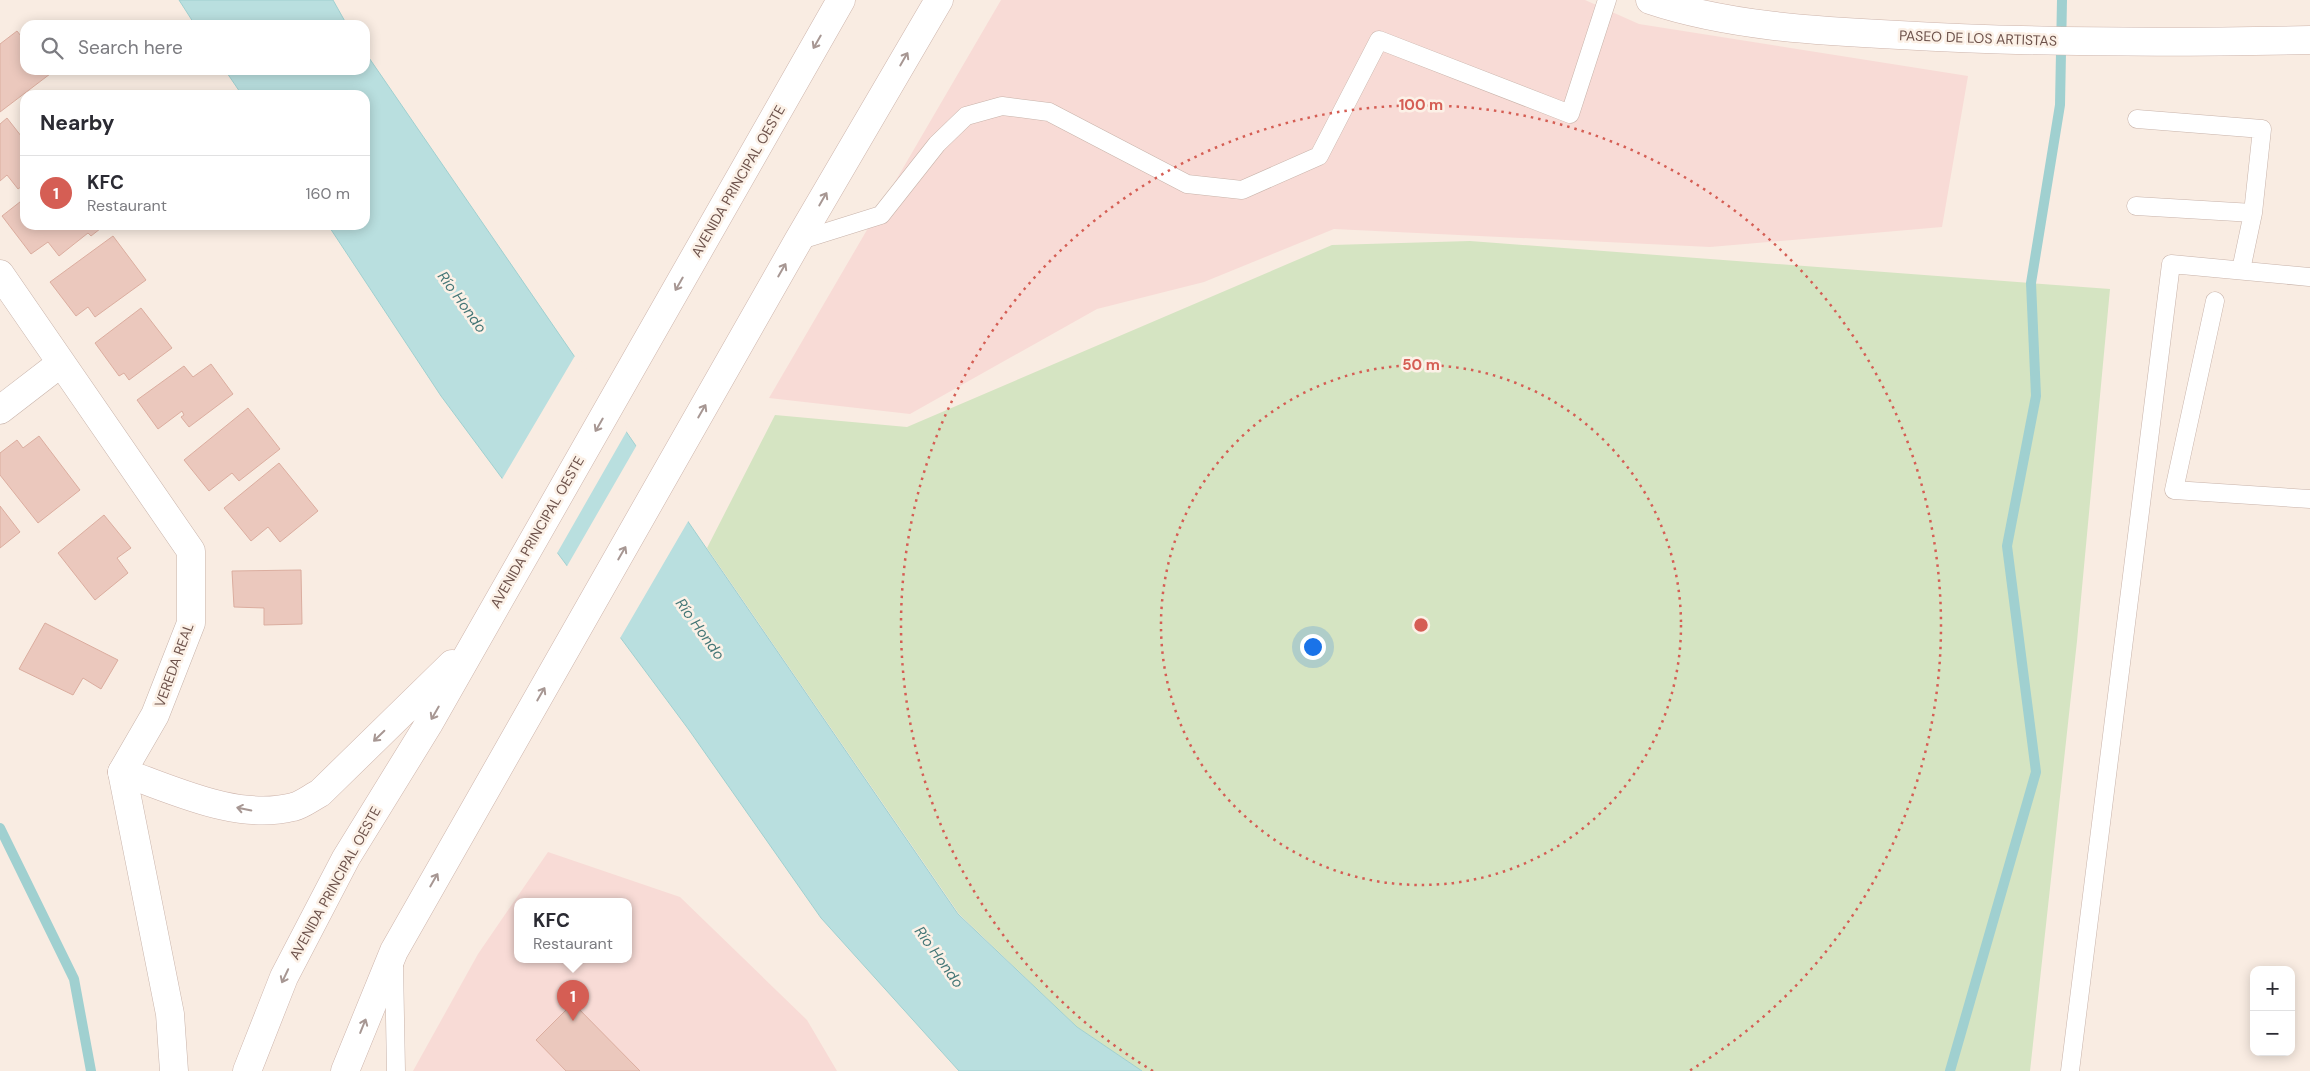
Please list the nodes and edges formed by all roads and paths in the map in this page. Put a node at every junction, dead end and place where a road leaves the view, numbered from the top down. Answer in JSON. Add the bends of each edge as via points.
{"nodes":[{"id":1,"x":841,"y":0,"type":"edge"},
{"id":2,"x":938,"y":0,"type":"edge"},
{"id":3,"x":1607,"y":0,"type":"edge"},
{"id":4,"x":1650,"y":0,"type":"edge"},
{"id":5,"x":2310,"y":40,"type":"edge"},
{"id":6,"x":2137,"y":119,"type":"dead end"},
{"id":7,"x":2136,"y":206,"type":"dead end"},
{"id":8,"x":2253,"y":213,"type":"junction"},
{"id":9,"x":798,"y":241,"type":"junction"},
{"id":10,"x":2241,"y":270,"type":"junction"},
{"id":11,"x":0,"y":274,"type":"edge"},
{"id":12,"x":2309,"y":278,"type":"edge"},
{"id":13,"x":2215,"y":301,"type":"dead end"},
{"id":14,"x":61,"y":363,"type":"junction"},
{"id":15,"x":0,"y":410,"type":"edge"},
{"id":16,"x":2310,"y":499,"type":"edge"},
{"id":17,"x":476,"y":640,"type":"junction"},
{"id":18,"x":122,"y":772,"type":"junction"},
{"id":19,"x":394,"y":951,"type":"junction"},
{"id":20,"x":174,"y":1071,"type":"edge"},
{"id":21,"x":247,"y":1071,"type":"edge"},
{"id":22,"x":345,"y":1071,"type":"edge"},
{"id":23,"x":396,"y":1071,"type":"edge"},
{"id":24,"x":2070,"y":1071,"type":"edge"}],
"edges":[{"from":1,"to":17,"type":"main road","name":"AVENIDA PRINCIPAL OESTE","one_way":true},
{"from":9,"to":2,"type":"main road","one_way":true},
{"from":3,"to":9,"type":"lane","via":[[1570,114],[1379,40],[1319,156],[1242,190],[1187,184],[1049,112],[1002,106],[966,116],[937,144],[881,215]]},
{"from":4,"to":5,"type":"main road","name":"PASEO DE LOS ARTISTAS","via":[[1679,10],[1801,30],[1966,40],[2192,43]]},
{"from":6,"to":8,"type":"lane","via":[[2262,129]]},
{"from":7,"to":8,"type":"lane"},
{"from":8,"to":10,"type":"lane"},
{"from":19,"to":9,"type":"main road","one_way":true},
{"from":10,"to":12,"type":"lane"},
{"from":10,"to":24,"type":"lane","via":[[2171,264]]},
{"from":11,"to":14,"type":"main road","name":"VEREDA REAL"},
{"from":13,"to":16,"type":"lane","via":[[2174,490]]},
{"from":14,"to":15,"type":"main road"},
{"from":14,"to":18,"type":"main road","name":"VEREDA REAL","via":[[191,551],[191,623],[156,715]]},
{"from":17,"to":18,"type":"main road","one_way":true,"via":[[320,793],[294,807],[251,811]]},
{"from":17,"to":21,"type":"main road","name":"AVENIDA PRINCIPAL OESTE","one_way":true,"via":[[346,858],[284,978]]},
{"from":18,"to":20,"type":"main road","via":[[170,1014]]},
{"from":22,"to":19,"type":"main road","one_way":true},
{"from":19,"to":23,"type":"lane"}]}
